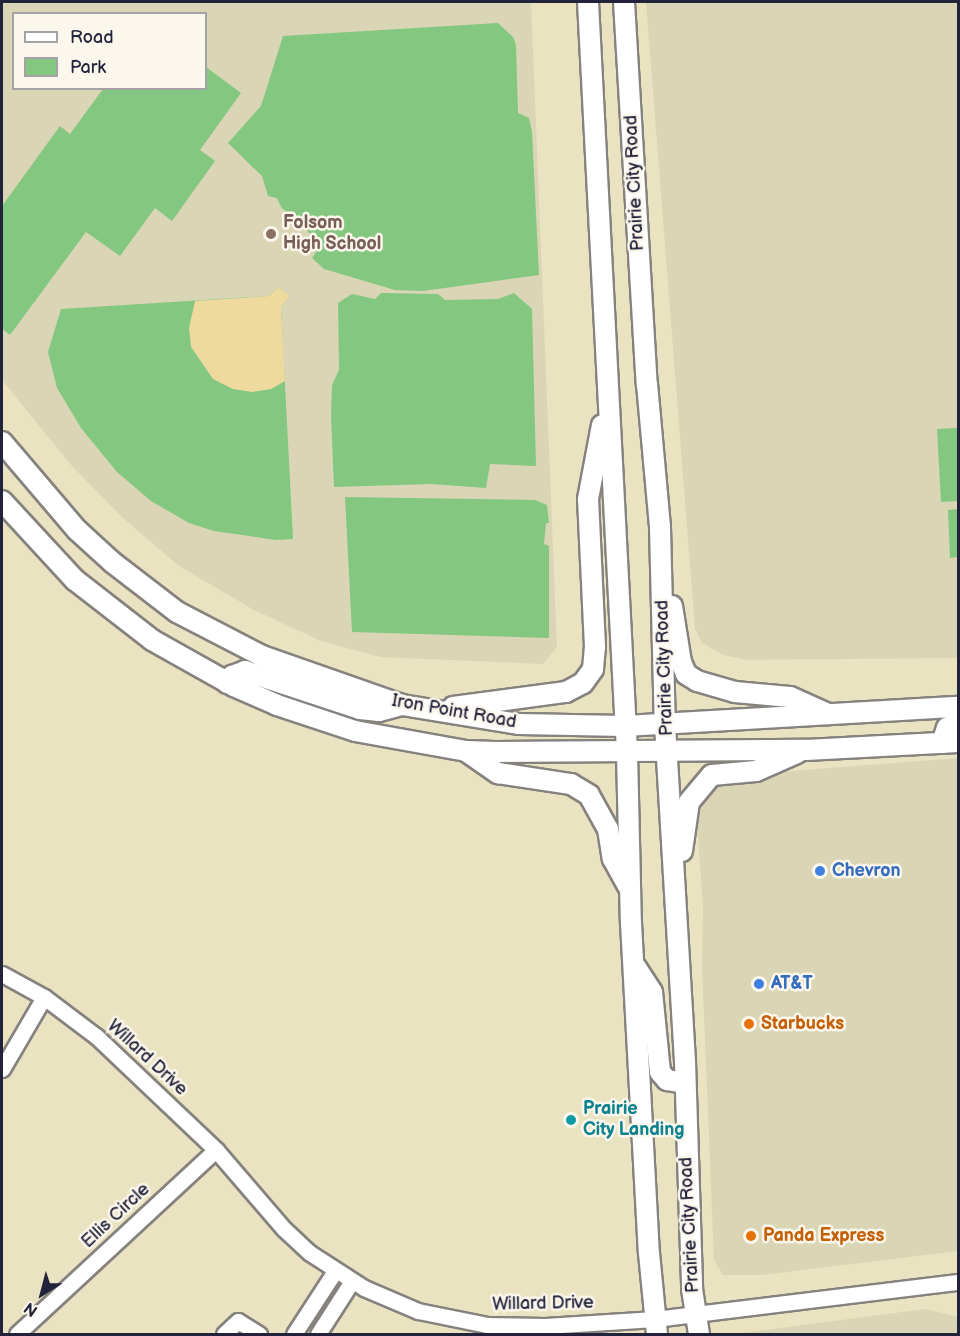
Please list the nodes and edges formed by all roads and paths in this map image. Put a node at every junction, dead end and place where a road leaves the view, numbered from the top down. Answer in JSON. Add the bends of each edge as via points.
{"nodes":[{"id":1,"x":588,"y":2,"type":"edge"},
{"id":2,"x":624,"y":2,"type":"edge"},
{"id":3,"x":607,"y":405,"type":"junction"},
{"id":4,"x":2,"y":442,"type":"edge"},
{"id":5,"x":2,"y":501,"type":"edge"},
{"id":6,"x":660,"y":527,"type":"junction"},
{"id":7,"x":227,"y":683,"type":"junction"},
{"id":8,"x":402,"y":705,"type":"junction"},
{"id":9,"x":958,"y":707,"type":"edge"},
{"id":10,"x":424,"y":710,"type":"junction"},
{"id":11,"x":831,"y":715,"type":"junction"},
{"id":12,"x":958,"y":721,"type":"edge"},
{"id":13,"x":665,"y":725,"type":"junction"},
{"id":14,"x":625,"y":726,"type":"junction"},
{"id":15,"x":950,"y":743,"type":"edge"},
{"id":16,"x":806,"y":750,"type":"junction"},
{"id":17,"x":668,"y":751,"type":"junction"},
{"id":18,"x":466,"y":752,"type":"junction"},
{"id":19,"x":627,"y":752,"type":"junction"},
{"id":20,"x":631,"y":891,"type":"junction"},
{"id":21,"x":673,"y":891,"type":"junction"},
{"id":22,"x":634,"y":963,"type":"junction"},
{"id":23,"x":2,"y":974,"type":"edge"},
{"id":24,"x":44,"y":997,"type":"junction"},
{"id":25,"x":2,"y":1069,"type":"edge"},
{"id":26,"x":684,"y":1083,"type":"junction"},
{"id":27,"x":216,"y":1150,"type":"junction"},
{"id":28,"x":334,"y":1271,"type":"junction"},
{"id":29,"x":352,"y":1281,"type":"junction"},
{"id":30,"x":958,"y":1282,"type":"edge"},
{"id":31,"x":695,"y":1315,"type":"junction"},
{"id":32,"x":656,"y":1327,"type":"edge"},
{"id":33,"x":17,"y":1335,"type":"edge"},
{"id":34,"x":224,"y":1335,"type":"edge"},
{"id":35,"x":259,"y":1335,"type":"edge"},
{"id":36,"x":294,"y":1335,"type":"edge"},
{"id":37,"x":318,"y":1335,"type":"edge"},
{"id":38,"x":699,"y":1335,"type":"edge"}],
"edges":[{"from":1,"to":3,"type":"main road"},
{"from":2,"to":6,"type":"main road","name":"Prairie City Road","via":[[647,384]]},
{"from":3,"to":10,"type":"main road","via":[[588,499],[595,647],[592,669],[583,683],[566,692]]},
{"from":3,"to":14,"type":"main road"},
{"from":4,"to":8,"type":"main road","name":"Iron Point Road","via":[[77,530],[177,612],[262,656]]},
{"from":5,"to":7,"type":"main road","name":"Iron Point Road","via":[[87,590],[153,640]]},
{"from":6,"to":11,"type":"main road","via":[[686,674],[719,689],[790,697]]},
{"from":6,"to":13,"type":"main road","name":"Prairie City Road"},
{"from":7,"to":8,"type":"main road","via":[[232,676],[245,671],[360,709],[379,711]]},
{"from":7,"to":18,"type":"main road","name":"Iron Point Road","via":[[277,705],[355,731]]},
{"from":8,"to":10,"type":"main road","name":"Iron Point Road"},
{"from":9,"to":11,"type":"main road","name":"Iron Point Road"},
{"from":10,"to":14,"type":"main road","name":"Iron Point Road","via":[[519,724]]},
{"from":11,"to":13,"type":"main road","name":"Iron Point Road"},
{"from":12,"to":15,"type":"main road","via":[[947,728]]},
{"from":13,"to":14,"type":"main road","name":"Iron Point Road"},
{"from":13,"to":17,"type":"main road","name":"Prairie City Road"},
{"from":14,"to":19,"type":"main road"},
{"from":15,"to":16,"type":"main road","name":"Iron Point Road"},
{"from":16,"to":17,"type":"main road","name":"Iron Point Road"},
{"from":16,"to":21,"type":"main road","via":[[756,771],[712,775],[698,787],[689,802],[680,872]]},
{"from":17,"to":19,"type":"main road","name":"Iron Point Road"},
{"from":17,"to":21,"type":"main road","name":"Prairie City Road"},
{"from":18,"to":19,"type":"main road","name":"Iron Point Road"},
{"from":18,"to":20,"type":"main road","via":[[498,773],[571,784],[589,795],[608,829],[613,859]]},
{"from":19,"to":20,"type":"main road"},
{"from":20,"to":22,"type":"main road"},
{"from":21,"to":26,"type":"main road","name":"Prairie City Road"},
{"from":22,"to":26,"type":"main road","via":[[652,992],[660,1072],[667,1080]]},
{"from":22,"to":32,"type":"main road"},
{"from":23,"to":24,"type":"street","name":"Willard Drive"},
{"from":24,"to":25,"type":"street"},
{"from":24,"to":27,"type":"street","name":"Willard Drive","via":[[97,1037]]},
{"from":26,"to":31,"type":"main road","name":"Prairie City Road"},
{"from":27,"to":28,"type":"street","name":"Willard Drive","via":[[284,1230]]},
{"from":27,"to":33,"type":"street","name":"Ellis Circle"},
{"from":28,"to":29,"type":"street","name":"Willard Drive"},
{"from":28,"to":36,"type":"street"},
{"from":29,"to":32,"type":"street","name":"Willard Drive","via":[[418,1311],[487,1325]]},
{"from":29,"to":37,"type":"street"},
{"from":30,"to":31,"type":"street","name":"Willard Drive"},
{"from":31,"to":32,"type":"street","name":"Willard Drive"},
{"from":31,"to":38,"type":"main road","name":"Prairie City Road"},
{"from":34,"to":35,"type":"street","via":[[238,1321]]}]}
